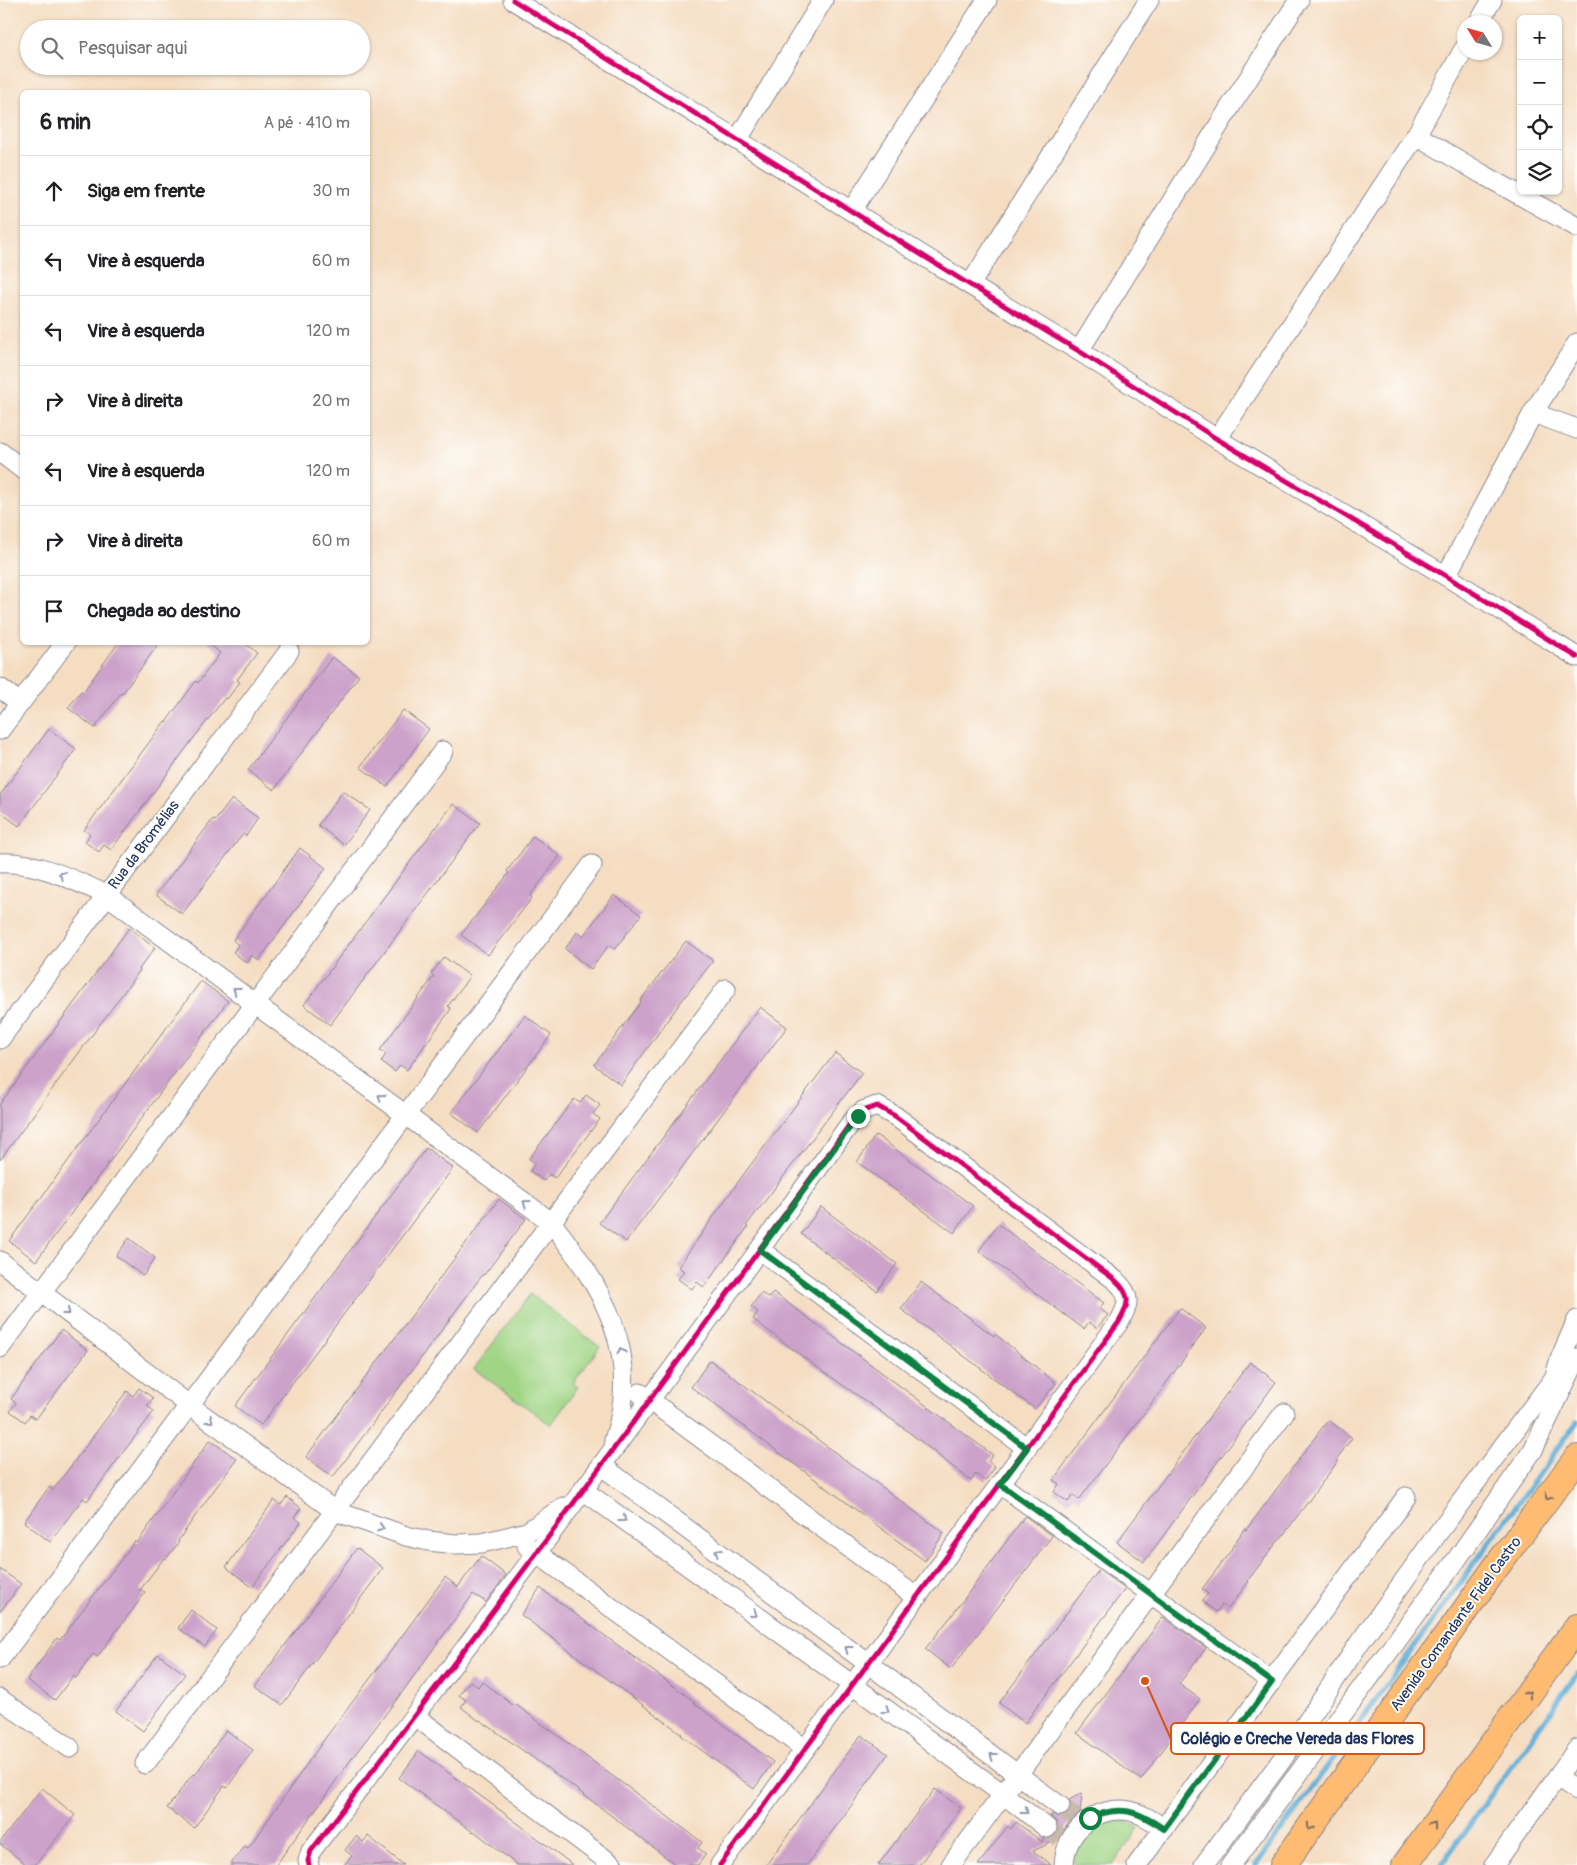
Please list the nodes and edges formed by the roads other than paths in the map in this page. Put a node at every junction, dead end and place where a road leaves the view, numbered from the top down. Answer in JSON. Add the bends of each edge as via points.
{"nodes":[{"id":1,"x":513,"y":0,"type":"edge"},
{"id":2,"x":823,"y":0,"type":"edge"},
{"id":3,"x":987,"y":0,"type":"edge"},
{"id":4,"x":1149,"y":0,"type":"edge"},
{"id":5,"x":1299,"y":0,"type":"edge"},
{"id":6,"x":1492,"y":0,"type":"edge"},
{"id":7,"x":1483,"y":15,"type":"edge"},
{"id":8,"x":1458,"y":60,"type":"edge"},
{"id":9,"x":1416,"y":134,"type":"junction"},
{"id":10,"x":738,"y":139,"type":"junction"},
{"id":11,"x":852,"y":210,"type":"junction"},
{"id":12,"x":1577,"y":227,"type":"edge"},
{"id":13,"x":970,"y":285,"type":"junction"},
{"id":14,"x":1577,"y":343,"type":"edge"},
{"id":15,"x":1079,"y":351,"type":"junction"},
{"id":16,"x":1533,"y":413,"type":"junction"},
{"id":17,"x":1577,"y":429,"type":"edge"},
{"id":18,"x":1217,"y":439,"type":"junction"},
{"id":19,"x":0,"y":452,"type":"edge"},
{"id":20,"x":20,"y":467,"type":"edge"},
{"id":21,"x":1446,"y":576,"type":"junction"},
{"id":22,"x":64,"y":645,"type":"edge"},
{"id":23,"x":288,"y":652,"type":"dead end"},
{"id":24,"x":1577,"y":657,"type":"edge"},
{"id":25,"x":0,"y":688,"type":"edge"},
{"id":26,"x":20,"y":703,"type":"junction"},
{"id":27,"x":0,"y":730,"type":"edge"},
{"id":28,"x":443,"y":752,"type":"dead end"},
{"id":29,"x":0,"y":863,"type":"edge"},
{"id":30,"x":592,"y":865,"type":"dead end"},
{"id":31,"x":107,"y":894,"type":"junction"},
{"id":32,"x":726,"y":989,"type":"dead end"},
{"id":33,"x":255,"y":1005,"type":"junction"},
{"id":34,"x":0,"y":1039,"type":"edge"},
{"id":35,"x":406,"y":1115,"type":"junction"},
{"id":36,"x":551,"y":1222,"type":"junction"},
{"id":37,"x":760,"y":1250,"type":"junction"},
{"id":38,"x":0,"y":1261,"type":"edge"},
{"id":39,"x":41,"y":1293,"type":"junction"},
{"id":40,"x":1577,"y":1320,"type":"edge"},
{"id":41,"x":0,"y":1348,"type":"edge"},
{"id":42,"x":1577,"y":1358,"type":"edge"},
{"id":43,"x":1554,"y":1377,"type":"junction"},
{"id":44,"x":624,"y":1381,"type":"junction"},
{"id":45,"x":649,"y":1400,"type":"junction"},
{"id":46,"x":189,"y":1405,"type":"junction"},
{"id":47,"x":1284,"y":1413,"type":"dead end"},
{"id":48,"x":1027,"y":1448,"type":"junction"},
{"id":49,"x":1533,"y":1450,"type":"junction"},
{"id":50,"x":1577,"y":1458,"type":"edge"},
{"id":51,"x":602,"y":1466,"type":"junction"},
{"id":52,"x":1000,"y":1484,"type":"junction"},
{"id":53,"x":583,"y":1490,"type":"junction"},
{"id":54,"x":1406,"y":1496,"type":"dead end"},
{"id":55,"x":335,"y":1511,"type":"junction"},
{"id":56,"x":514,"y":1536,"type":"junction"},
{"id":57,"x":537,"y":1553,"type":"junction"},
{"id":58,"x":1151,"y":1594,"type":"junction"},
{"id":59,"x":916,"y":1597,"type":"junction"},
{"id":60,"x":1577,"y":1627,"type":"edge"},
{"id":61,"x":0,"y":1658,"type":"edge"},
{"id":62,"x":868,"y":1663,"type":"junction"},
{"id":63,"x":1272,"y":1682,"type":"junction"},
{"id":64,"x":852,"y":1685,"type":"junction"},
{"id":65,"x":0,"y":1699,"type":"edge"},
{"id":66,"x":415,"y":1716,"type":"junction"},
{"id":67,"x":70,"y":1748,"type":"dead end"},
{"id":68,"x":805,"y":1749,"type":"junction"},
{"id":69,"x":1577,"y":1749,"type":"edge"},
{"id":70,"x":145,"y":1764,"type":"dead end"},
{"id":71,"x":1018,"y":1774,"type":"junction"},
{"id":72,"x":1557,"y":1777,"type":"junction"},
{"id":73,"x":1577,"y":1790,"type":"edge"},
{"id":74,"x":1003,"y":1794,"type":"junction"},
{"id":75,"x":1060,"y":1806,"type":"tunnel mouth"},
{"id":76,"x":1164,"y":1829,"type":"junction"},
{"id":77,"x":1058,"y":1837,"type":"junction"},
{"id":78,"x":309,"y":1865,"type":"edge"},
{"id":79,"x":613,"y":1865,"type":"edge"},
{"id":80,"x":720,"y":1865,"type":"edge"},
{"id":81,"x":951,"y":1865,"type":"edge"},
{"id":82,"x":1064,"y":1865,"type":"edge"},
{"id":83,"x":1137,"y":1865,"type":"edge"},
{"id":84,"x":1204,"y":1865,"type":"edge"},
{"id":85,"x":1231,"y":1865,"type":"edge"},
{"id":86,"x":1283,"y":1865,"type":"edge"},
{"id":87,"x":1405,"y":1865,"type":"edge"},
{"id":88,"x":1494,"y":1865,"type":"edge"}],
"edges":[{"from":1,"to":10,"type":"street"},
{"from":2,"to":10,"type":"street"},
{"from":3,"to":11,"type":"street"},
{"from":4,"to":13,"type":"street"},
{"from":5,"to":15,"type":"street"},
{"from":6,"to":7,"type":"street"},
{"from":8,"to":9,"type":"street"},
{"from":9,"to":12,"type":"street"},
{"from":9,"to":18,"type":"street"},
{"from":10,"to":11,"type":"street"},
{"from":11,"to":13,"type":"street"},
{"from":13,"to":15,"type":"street"},
{"from":14,"to":16,"type":"street"},
{"from":15,"to":18,"type":"street"},
{"from":16,"to":17,"type":"street"},
{"from":16,"to":21,"type":"street"},
{"from":18,"to":21,"type":"street"},
{"from":19,"to":20,"type":"street"},
{"from":21,"to":24,"type":"street"},
{"from":22,"to":26,"type":"street"},
{"from":23,"to":31,"type":"street","name":"Rua da Bromélias"},
{"from":25,"to":26,"type":"street"},
{"from":26,"to":27,"type":"street"},
{"from":28,"to":33,"type":"street"},
{"from":31,"to":29,"type":"street","one_way":true,"via":[[45,868]]},
{"from":30,"to":35,"type":"street"},
{"from":33,"to":31,"type":"street","one_way":true},
{"from":31,"to":34,"type":"street","name":"Rua da Bromélias"},
{"from":32,"to":36,"type":"street"},
{"from":35,"to":33,"type":"street","one_way":true},
{"from":33,"to":39,"type":"street"},
{"from":36,"to":35,"type":"street","one_way":true},
{"from":35,"to":46,"type":"street"},
{"from":44,"to":36,"type":"street","one_way":true,"via":[[622,1354],[606,1304]]},
{"from":36,"to":55,"type":"street"},
{"from":37,"to":45,"type":"street"},
{"from":37,"to":48,"type":"street"},
{"from":37,"to":48,"type":"street","via":[[858,1116],[867,1108],[877,1106],[895,1116],[1126,1291],[1126,1308],[1119,1322]]},
{"from":38,"to":39,"type":"street"},
{"from":39,"to":41,"type":"street"},
{"from":39,"to":46,"type":"street","one_way":true},
{"from":40,"to":43,"type":"street"},
{"from":42,"to":49,"type":"street"},
{"from":43,"to":49,"type":"street"},
{"from":43,"to":84,"type":"street","via":[[1443,1526],[1281,1761]]},
{"from":44,"to":45,"type":"street"},
{"from":44,"to":51,"type":"street","via":[[620,1421]]},
{"from":45,"to":51,"type":"street"},
{"from":45,"to":59,"type":"street"},
{"from":46,"to":55,"type":"street","one_way":true},
{"from":46,"to":61,"type":"street"},
{"from":47,"to":58,"type":"street"},
{"from":48,"to":52,"type":"street"},
{"from":49,"to":85,"type":"street"},
{"from":50,"to":86,"type":"highway","name":"Avenida Comandante Fidel Castro","one_way":true},
{"from":51,"to":53,"type":"street"},
{"from":62,"to":51,"type":"street","one_way":true},
{"from":52,"to":58,"type":"street"},
{"from":52,"to":59,"type":"street"},
{"from":53,"to":56,"type":"street","via":[[546,1520]]},
{"from":53,"to":57,"type":"street"},
{"from":53,"to":64,"type":"street","one_way":true},
{"from":54,"to":63,"type":"street"},
{"from":55,"to":56,"type":"street","one_way":true,"via":[[428,1541],[482,1543]]},
{"from":55,"to":70,"type":"street"},
{"from":56,"to":57,"type":"street"},
{"from":57,"to":66,"type":"street"},
{"from":57,"to":68,"type":"street"},
{"from":58,"to":63,"type":"street"},
{"from":58,"to":71,"type":"street"},
{"from":59,"to":62,"type":"street"},
{"from":87,"to":60,"type":"highway","one_way":true},
{"from":62,"to":64,"type":"street"},
{"from":71,"to":62,"type":"street","one_way":true},
{"from":63,"to":76,"type":"street"},
{"from":64,"to":68,"type":"street"},
{"from":64,"to":74,"type":"street","one_way":true},
{"from":65,"to":67,"type":"street"},
{"from":66,"to":78,"type":"street","via":[[311,1851]]},
{"from":66,"to":79,"type":"street"},
{"from":68,"to":80,"type":"street"},
{"from":69,"to":72,"type":"street"},
{"from":71,"to":74,"type":"street"},
{"from":71,"to":75,"type":"street"},
{"from":72,"to":73,"type":"street"},
{"from":72,"to":88,"type":"street"},
{"from":74,"to":77,"type":"street","one_way":true},
{"from":74,"to":81,"type":"street"},
{"from":76,"to":77,"type":"street","via":[[1140,1814],[1120,1810],[1081,1821]]},
{"from":76,"to":83,"type":"street"},
{"from":77,"to":82,"type":"street"}]}
